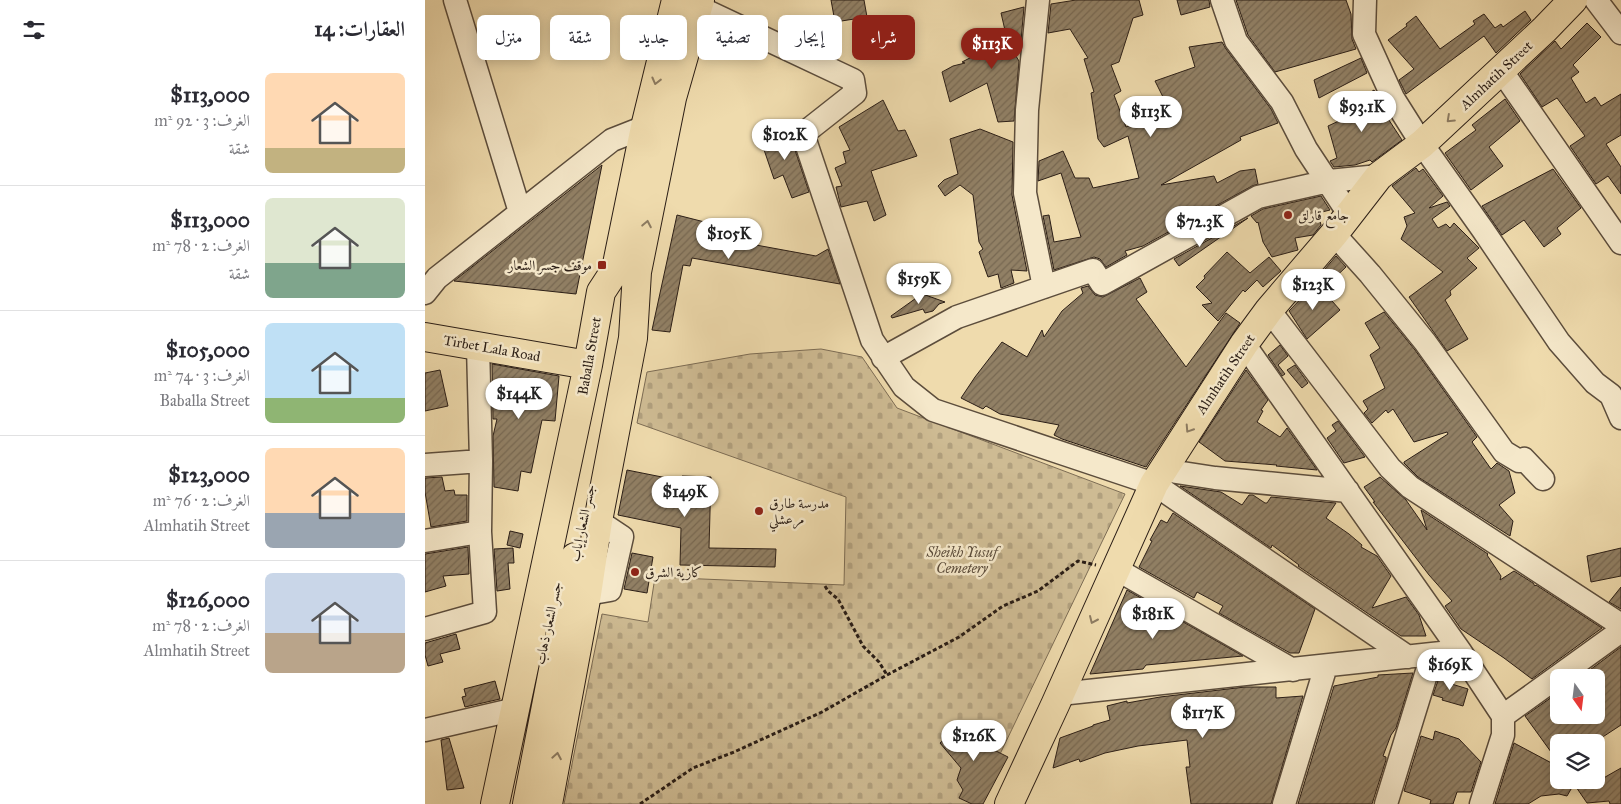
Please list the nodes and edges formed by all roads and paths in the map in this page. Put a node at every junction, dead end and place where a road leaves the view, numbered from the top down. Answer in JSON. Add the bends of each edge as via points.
{"nodes":[{"id":1,"x":455,"y":0,"type":"edge"},
{"id":2,"x":1038,"y":0,"type":"edge"},
{"id":3,"x":1222,"y":0,"type":"edge"},
{"id":4,"x":1365,"y":0,"type":"edge"},
{"id":5,"x":1573,"y":0,"type":"edge"},
{"id":6,"x":1596,"y":0,"type":"edge"},
{"id":7,"x":691,"y":2,"type":"edge"},
{"id":8,"x":1621,"y":33,"type":"edge"},
{"id":9,"x":1501,"y":70,"type":"junction"},
{"id":10,"x":645,"y":127,"type":"junction"},
{"id":11,"x":1422,"y":144,"type":"junction"},
{"id":12,"x":1379,"y":176,"type":"junction"},
{"id":13,"x":1329,"y":182,"type":"junction"},
{"id":14,"x":520,"y":212,"type":"junction"},
{"id":15,"x":1342,"y":224,"type":"junction"},
{"id":16,"x":1621,"y":243,"type":"edge"},
{"id":17,"x":627,"y":270,"type":"junction"},
{"id":18,"x":1044,"y":287,"type":"junction"},
{"id":19,"x":425,"y":293,"type":"edge"},
{"id":20,"x":1269,"y":310,"type":"junction"},
{"id":21,"x":425,"y":337,"type":"edge"},
{"id":22,"x":1244,"y":344,"type":"junction"},
{"id":23,"x":478,"y":346,"type":"junction"},
{"id":24,"x":883,"y":358,"type":"junction"},
{"id":25,"x":588,"y":365,"type":"junction"},
{"id":26,"x":1621,"y":418,"type":"edge"},
{"id":27,"x":593,"y":445,"type":"junction"},
{"id":28,"x":481,"y":461,"type":"junction"},
{"id":29,"x":425,"y":465,"type":"edge"},
{"id":30,"x":1158,"y":477,"type":"junction"},
{"id":31,"x":1543,"y":479,"type":"dead end"},
{"id":32,"x":1347,"y":490,"type":"junction"},
{"id":33,"x":480,"y":532,"type":"junction"},
{"id":34,"x":425,"y":541,"type":"edge"},
{"id":35,"x":1116,"y":569,"type":"junction"},
{"id":36,"x":825,"y":586,"type":"dead end"},
{"id":37,"x":1621,"y":625,"type":"edge"},
{"id":38,"x":425,"y":629,"type":"edge"},
{"id":39,"x":1621,"y":632,"type":"edge"},
{"id":40,"x":1461,"y":651,"type":"junction"},
{"id":41,"x":1432,"y":654,"type":"junction"},
{"id":42,"x":1408,"y":657,"type":"junction"},
{"id":43,"x":1326,"y":666,"type":"junction"},
{"id":44,"x":1293,"y":670,"type":"junction"},
{"id":45,"x":887,"y":675,"type":"junction"},
{"id":46,"x":1060,"y":694,"type":"junction"},
{"id":47,"x":516,"y":709,"type":"junction"},
{"id":48,"x":1503,"y":716,"type":"junction"},
{"id":49,"x":425,"y":730,"type":"edge"},
{"id":50,"x":495,"y":804,"type":"edge"},
{"id":51,"x":511,"y":804,"type":"edge"},
{"id":52,"x":527,"y":804,"type":"edge"},
{"id":53,"x":548,"y":804,"type":"edge"},
{"id":54,"x":640,"y":804,"type":"edge"},
{"id":55,"x":1009,"y":804,"type":"edge"},
{"id":56,"x":1284,"y":804,"type":"edge"},
{"id":57,"x":1387,"y":804,"type":"edge"},
{"id":58,"x":1481,"y":804,"type":"edge"}],
"edges":[{"from":1,"to":14,"type":"street"},
{"from":2,"to":18,"type":"street","via":[[1027,110],[1025,193]]},
{"from":3,"to":13,"type":"street","via":[[1236,41],[1282,102],[1306,149]]},
{"from":4,"to":11,"type":"street","via":[[1364,34],[1393,98]]},
{"from":5,"to":9,"type":"main road","name":"Almhatih Street"},
{"from":6,"to":8,"type":"street"},
{"from":7,"to":10,"type":"main road","name":"Baballa Street","one_way":true},
{"from":17,"to":7,"type":"main road","name":"Baballa Street","one_way":true,"via":[[672,98]]},
{"from":7,"to":24,"type":"street","via":[[853,80],[855,93],[803,134],[872,340]]},
{"from":9,"to":11,"type":"main road","name":"Almhatih Street","one_way":true},
{"from":9,"to":16,"type":"street"},
{"from":10,"to":14,"type":"street","via":[[612,140]]},
{"from":10,"to":17,"type":"main road","name":"Baballa Street"},
{"from":11,"to":12,"type":"main road","name":"Almhatih Street"},
{"from":11,"to":26,"type":"street","via":[[1559,342],[1595,383],[1611,395]]},
{"from":12,"to":13,"type":"street"},
{"from":12,"to":15,"type":"main road","name":"Almhatih Street"},
{"from":13,"to":15,"type":"street"},
{"from":13,"to":18,"type":"street","via":[[1258,197],[1102,284],[1093,270]]},
{"from":14,"to":19,"type":"street","via":[[437,278]]},
{"from":15,"to":20,"type":"main road","name":"Almhatih Street"},
{"from":15,"to":31,"type":"street","via":[[1370,274],[1425,342],[1504,452],[1519,461],[1524,459]]},
{"from":17,"to":25,"type":"main road","name":"Baballa Street","via":[[601,292]]},
{"from":17,"to":27,"type":"main road","via":[[609,389]]},
{"from":53,"to":17,"type":"main road","name":"Baballa Street","one_way":true,"via":[[633,338]]},
{"from":18,"to":24,"type":"street","via":[[957,317]]},
{"from":20,"to":22,"type":"main road","name":"Almhatih Street"},
{"from":20,"to":37,"type":"street","via":[[1390,468],[1410,487]]},
{"from":21,"to":23,"type":"main road","name":"Tirbet Lala Road"},
{"from":22,"to":30,"type":"main road","name":"Almhatih Street","one_way":true},
{"from":22,"to":32,"type":"street"},
{"from":23,"to":25,"type":"main road","name":"Tirbet Lala Road"},
{"from":23,"to":28,"type":"street"},
{"from":24,"to":30,"type":"street","via":[[904,387],[933,410]]},
{"from":25,"to":47,"type":"main road","name":"Baballa Street"},
{"from":27,"to":51,"type":"main road","name":"جسر الشعار ذهاب"},
{"from":27,"to":52,"type":"main road","name":"جسر الشعار إياب"},
{"from":28,"to":29,"type":"street"},
{"from":28,"to":33,"type":"street"},
{"from":30,"to":32,"type":"street","via":[[1215,478]]},
{"from":30,"to":35,"type":"main road","name":"Almhatih Street"},
{"from":30,"to":42,"type":"street"},
{"from":32,"to":40,"type":"street"},
{"from":33,"to":34,"type":"street"},
{"from":33,"to":38,"type":"street","via":[[485,612]]},
{"from":35,"to":44,"type":"street"},
{"from":35,"to":45,"type":"path","via":[[1078,561],[1038,591],[1003,606],[959,637]]},
{"from":35,"to":46,"type":"main road","name":"Almhatih Street","one_way":true},
{"from":36,"to":45,"type":"path","via":[[839,599],[863,646]]},
{"from":39,"to":48,"type":"street"},
{"from":40,"to":41,"type":"street"},
{"from":40,"to":48,"type":"street"},
{"from":41,"to":42,"type":"street"},
{"from":41,"to":57,"type":"street"},
{"from":42,"to":43,"type":"street"},
{"from":43,"to":44,"type":"street"},
{"from":43,"to":56,"type":"street"},
{"from":44,"to":46,"type":"street"},
{"from":45,"to":54,"type":"path","via":[[822,712],[693,768]]},
{"from":46,"to":55,"type":"main road","name":"Almhatih Street"},
{"from":47,"to":49,"type":"street"},
{"from":47,"to":50,"type":"main road","name":"Baballa Street"},
{"from":48,"to":58,"type":"street","via":[[1503,735]]}]}
